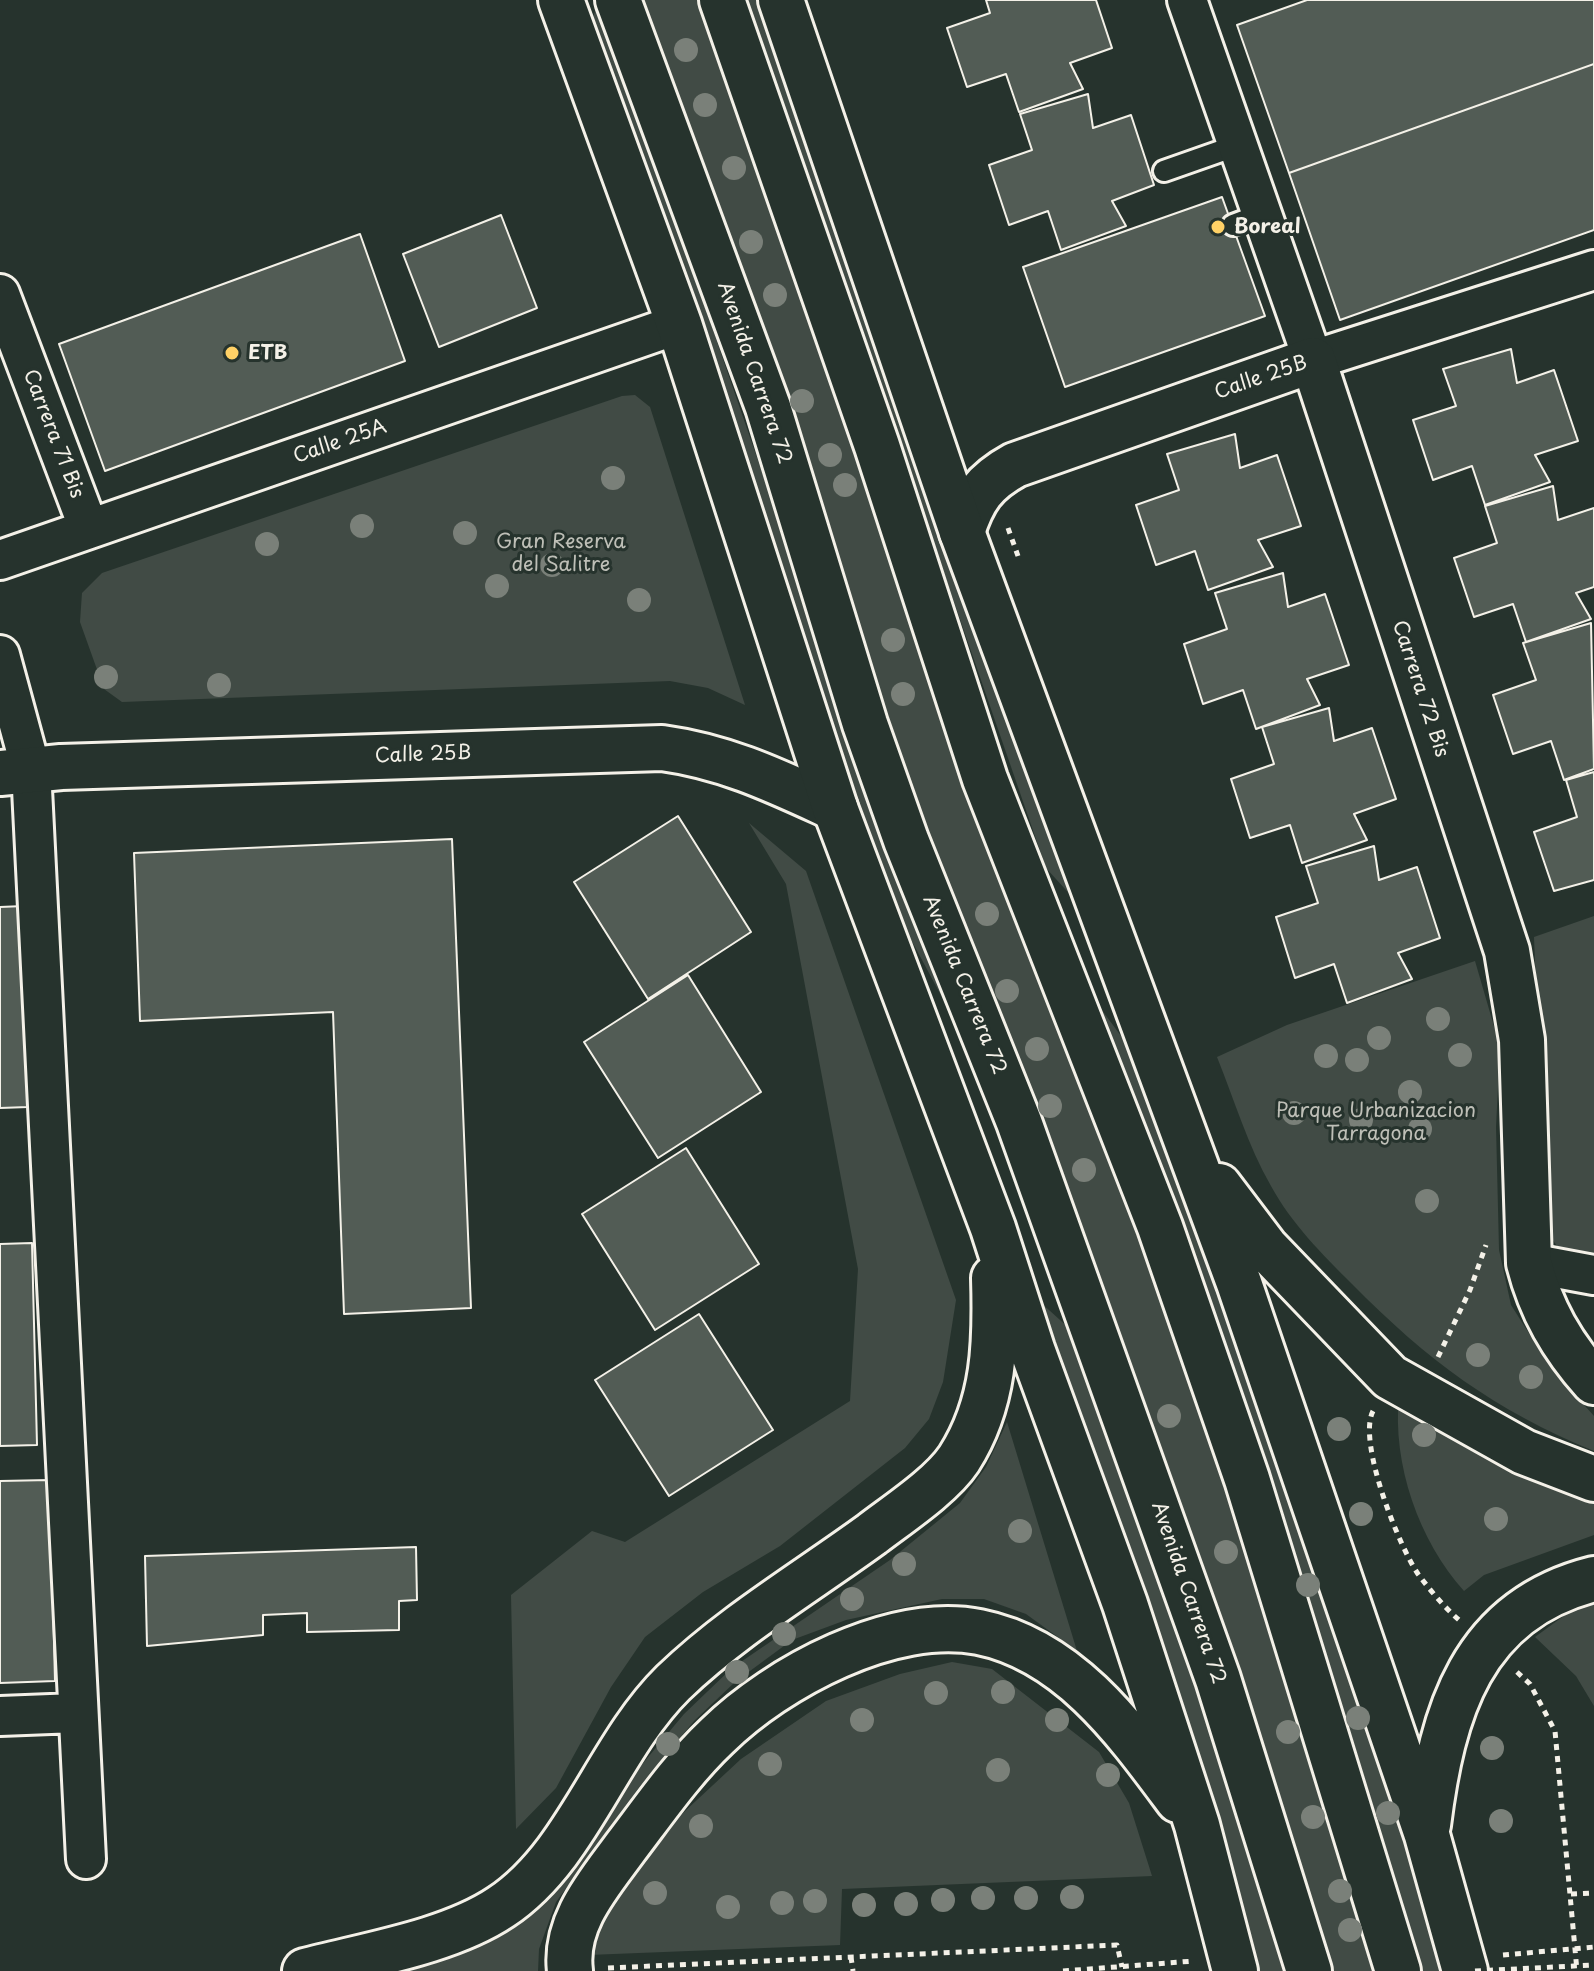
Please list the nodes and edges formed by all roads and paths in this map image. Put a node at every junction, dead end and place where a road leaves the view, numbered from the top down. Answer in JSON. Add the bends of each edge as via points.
{"nodes":[{"id":1,"x":618,"y":0,"type":"edge"},
{"id":2,"x":722,"y":0,"type":"edge"},
{"id":3,"x":781,"y":0,"type":"edge"},
{"id":4,"x":564,"y":3,"type":"edge"},
{"id":5,"x":1197,"y":3,"type":"edge"},
{"id":6,"x":1238,"y":145,"type":"junction"},
{"id":7,"x":1164,"y":171,"type":"dead end"},
{"id":8,"x":1594,"y":270,"type":"edge"},
{"id":9,"x":0,"y":294,"type":"edge"},
{"id":10,"x":679,"y":324,"type":"junction"},
{"id":11,"x":1313,"y":360,"type":"junction"},
{"id":12,"x":992,"y":478,"type":"junction"},
{"id":13,"x":89,"y":529,"type":"junction"},
{"id":14,"x":962,"y":532,"type":"junction"},
{"id":15,"x":0,"y":560,"type":"edge"},
{"id":16,"x":1021,"y":566,"type":"dead end"},
{"id":17,"x":0,"y":655,"type":"edge"},
{"id":18,"x":16,"y":771,"type":"edge"},
{"id":19,"x":835,"y":808,"type":"junction"},
{"id":20,"x":1037,"y":911,"type":"junction"},
{"id":21,"x":1138,"y":1003,"type":"junction"},
{"id":22,"x":1190,"y":1144,"type":"junction"},
{"id":23,"x":993,"y":1228,"type":"junction"},
{"id":24,"x":1489,"y":1234,"type":"dead end"},
{"id":25,"x":1529,"y":1263,"type":"junction"},
{"id":26,"x":1594,"y":1275,"type":"edge"},
{"id":27,"x":1084,"y":1305,"type":"junction"},
{"id":28,"x":1431,"y":1370,"type":"dead end"},
{"id":29,"x":1594,"y":1382,"type":"edge"},
{"id":30,"x":1370,"y":1417,"type":"dead end"},
{"id":31,"x":1594,"y":1479,"type":"edge"},
{"id":32,"x":1594,"y":1579,"type":"edge"},
{"id":33,"x":1450,"y":1612,"type":"dead end"},
{"id":34,"x":1514,"y":1669,"type":"dead end"},
{"id":35,"x":76,"y":1713,"type":"junction"},
{"id":36,"x":0,"y":1716,"type":"edge"},
{"id":37,"x":1197,"y":1825,"type":"junction"},
{"id":38,"x":1427,"y":1835,"type":"junction"},
{"id":39,"x":86,"y":1859,"type":"dead end"},
{"id":40,"x":1594,"y":1893,"type":"edge"},
{"id":41,"x":1571,"y":1894,"type":"junction"},
{"id":42,"x":1594,"y":1947,"type":"edge"},
{"id":43,"x":1575,"y":1949,"type":"junction"},
{"id":44,"x":851,"y":1957,"type":"junction"},
{"id":45,"x":1233,"y":1964,"type":"edge"},
{"id":46,"x":1594,"y":1965,"type":"edge"},
{"id":47,"x":1122,"y":1967,"type":"junction"},
{"id":48,"x":1467,"y":1967,"type":"edge"},
{"id":49,"x":1086,"y":1969,"type":"edge"},
{"id":50,"x":570,"y":1970,"type":"edge"},
{"id":51,"x":305,"y":1971,"type":"edge"},
{"id":52,"x":853,"y":1971,"type":"edge"},
{"id":53,"x":1063,"y":1971,"type":"edge"},
{"id":54,"x":1309,"y":1971,"type":"edge"},
{"id":55,"x":1398,"y":1971,"type":"edge"},
{"id":56,"x":1577,"y":1971,"type":"edge"}],
"edges":[{"from":1,"to":27,"type":"main road","name":"Avenida Carrera 72","via":[[768,407],[901,826],[1019,1122]]},
{"from":2,"to":20,"type":"main road","via":[[872,431],[985,779]]},
{"from":3,"to":14,"type":"main road"},
{"from":4,"to":10,"type":"main road"},
{"from":5,"to":6,"type":"street","name":"Carrera 72 Bis"},
{"from":6,"to":7,"type":"lane"},
{"from":6,"to":11,"type":"street","name":"Carrera 72 Bis","via":[[1246,216]]},
{"from":8,"to":11,"type":"street","name":"Calle 25B"},
{"from":9,"to":13,"type":"street","name":"Carrera 71 Bis"},
{"from":10,"to":13,"type":"street","name":"Calle 25A"},
{"from":10,"to":19,"type":"main road"},
{"from":11,"to":12,"type":"main road","name":"Calle 25B","via":[[1015,465]]},
{"from":11,"to":25,"type":"main road","name":"Carrera 72 Bis","via":[[1507,951],[1522,1040]]},
{"from":12,"to":14,"type":"main road","name":"Calle 25B","via":[[969,509]]},
{"from":12,"to":16,"type":"path"},
{"from":13,"to":15,"type":"street","name":"Calle 25A"},
{"from":14,"to":21,"type":"main road"},
{"from":17,"to":18,"type":"street"},
{"from":18,"to":19,"type":"main road","name":"Calle 25B","via":[[662,748],[745,767]]},
{"from":18,"to":35,"type":"street"},
{"from":19,"to":23,"type":"main road"},
{"from":20,"to":21,"type":"main road"},
{"from":20,"to":55,"type":"main road","via":[[1160,1227],[1247,1479]]},
{"from":21,"to":22,"type":"main road"},
{"from":22,"to":31,"type":"main road","via":[[1266,1248],[1390,1377],[1524,1452]]},
{"from":22,"to":38,"type":"main road"},
{"from":23,"to":27,"type":"main road"},
{"from":23,"to":37,"type":"main road"},
{"from":23,"to":51,"type":"main road","via":[[995,1348],[979,1424],[957,1462],[902,1512],[673,1683],[636,1724],[529,1886],[457,1928]]},
{"from":24,"to":28,"type":"path","via":[[1470,1290]]},
{"from":25,"to":26,"type":"street"},
{"from":25,"to":29,"type":"main road","name":"Carrera 72 Bis","via":[[1545,1314]]},
{"from":27,"to":54,"type":"main road","name":"Avenida Carrera 72","via":[[1218,1679]]},
{"from":30,"to":33,"type":"path","via":[[1372,1453],[1390,1520],[1417,1573]]},
{"from":32,"to":38,"type":"main road","via":[[1566,1586],[1520,1612],[1487,1644],[1445,1726]]},
{"from":34,"to":41,"type":"path","via":[[1530,1684],[1555,1731]]},
{"from":35,"to":36,"type":"street"},
{"from":35,"to":39,"type":"street"},
{"from":37,"to":45,"type":"main road"},
{"from":37,"to":50,"type":"main road","via":[[1105,1708],[1053,1662],[978,1632],[938,1629],[892,1637],[849,1650],[807,1672],[717,1735],[581,1910],[567,1950]]},
{"from":38,"to":48,"type":"main road"},
{"from":40,"to":41,"type":"path"},
{"from":41,"to":43,"type":"path"},
{"from":42,"to":43,"type":"path"},
{"from":43,"to":48,"type":"path"},
{"from":43,"to":56,"type":"path"},
{"from":44,"to":47,"type":"path","via":[[1117,1945]]},
{"from":44,"to":50,"type":"path"},
{"from":44,"to":52,"type":"path"},
{"from":45,"to":47,"type":"path"},
{"from":46,"to":48,"type":"path","bridge":true},
{"from":47,"to":49,"type":"path"},
{"from":49,"to":53,"type":"path"}]}
